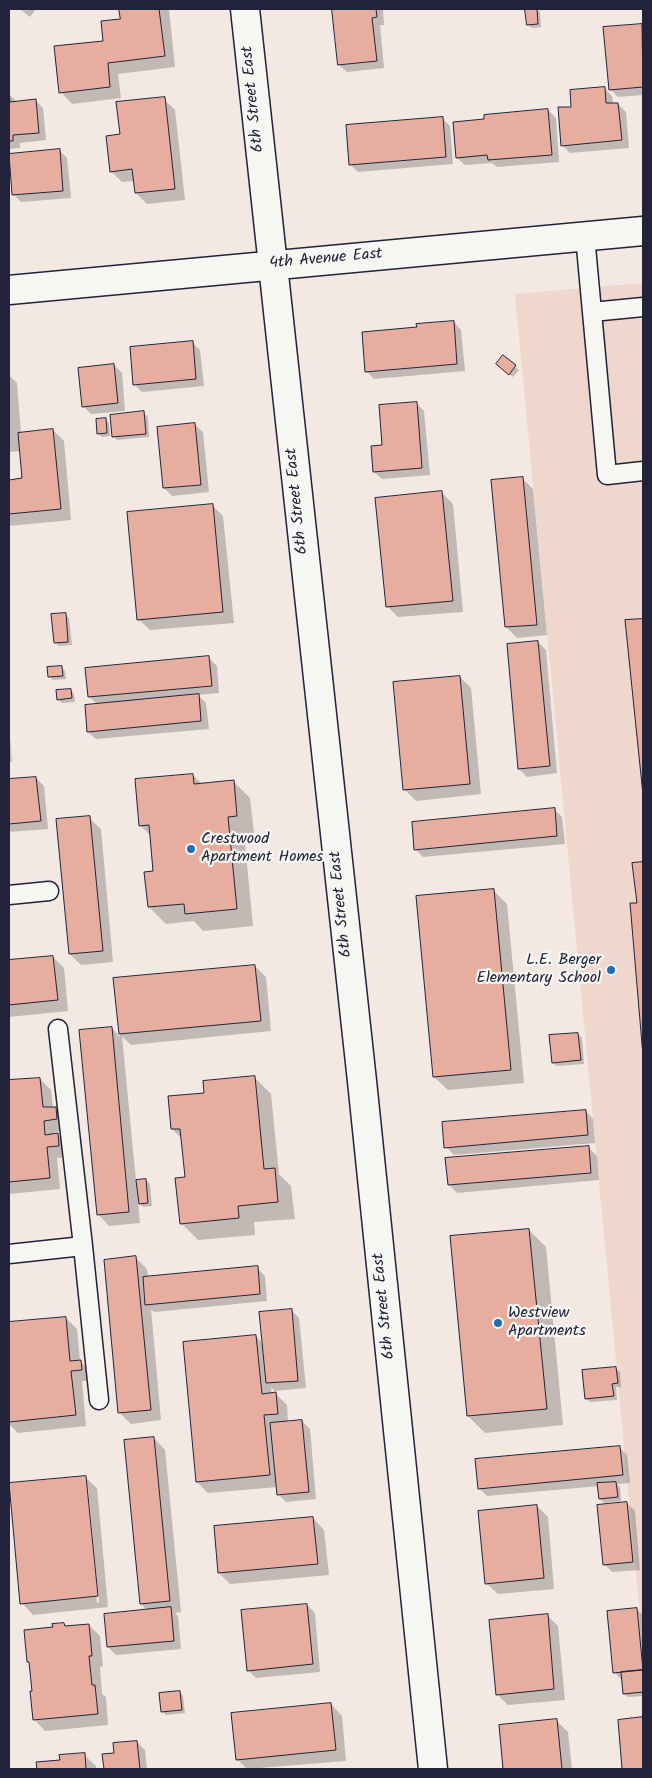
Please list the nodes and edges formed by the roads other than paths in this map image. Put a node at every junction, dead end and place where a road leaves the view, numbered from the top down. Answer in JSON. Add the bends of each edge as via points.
{"nodes":[{"id":1,"x":245,"y":9,"type":"edge"},
{"id":2,"x":643,"y":231,"type":"edge"},
{"id":3,"x":585,"y":236,"type":"junction"},
{"id":4,"x":272,"y":265,"type":"junction"},
{"id":5,"x":9,"y":290,"type":"edge"},
{"id":6,"x":643,"y":307,"type":"edge"},
{"id":7,"x":592,"y":312,"type":"junction"},
{"id":8,"x":643,"y":471,"type":"edge"},
{"id":9,"x":49,"y":891,"type":"dead end"},
{"id":10,"x":9,"y":895,"type":"edge"},
{"id":11,"x":58,"y":1030,"type":"dead end"},
{"id":12,"x":84,"y":1246,"type":"junction"},
{"id":13,"x":9,"y":1254,"type":"edge"},
{"id":14,"x":99,"y":1400,"type":"dead end"},
{"id":15,"x":433,"y":1769,"type":"edge"}],
"edges":[{"from":1,"to":4,"type":"street","name":"6th Street East"},
{"from":2,"to":3,"type":"street","name":"4th Avenue East"},
{"from":3,"to":4,"type":"street","name":"4th Avenue East"},
{"from":3,"to":7,"type":"lane"},
{"from":4,"to":5,"type":"street","name":"4th Avenue East"},
{"from":4,"to":15,"type":"street","name":"6th Street East","via":[[362,1081]]},
{"from":6,"to":7,"type":"lane"},
{"from":7,"to":8,"type":"lane","via":[[606,474]]},
{"from":9,"to":10,"type":"lane"},
{"from":11,"to":12,"type":"lane"},
{"from":12,"to":13,"type":"lane"},
{"from":12,"to":14,"type":"lane"}]}
